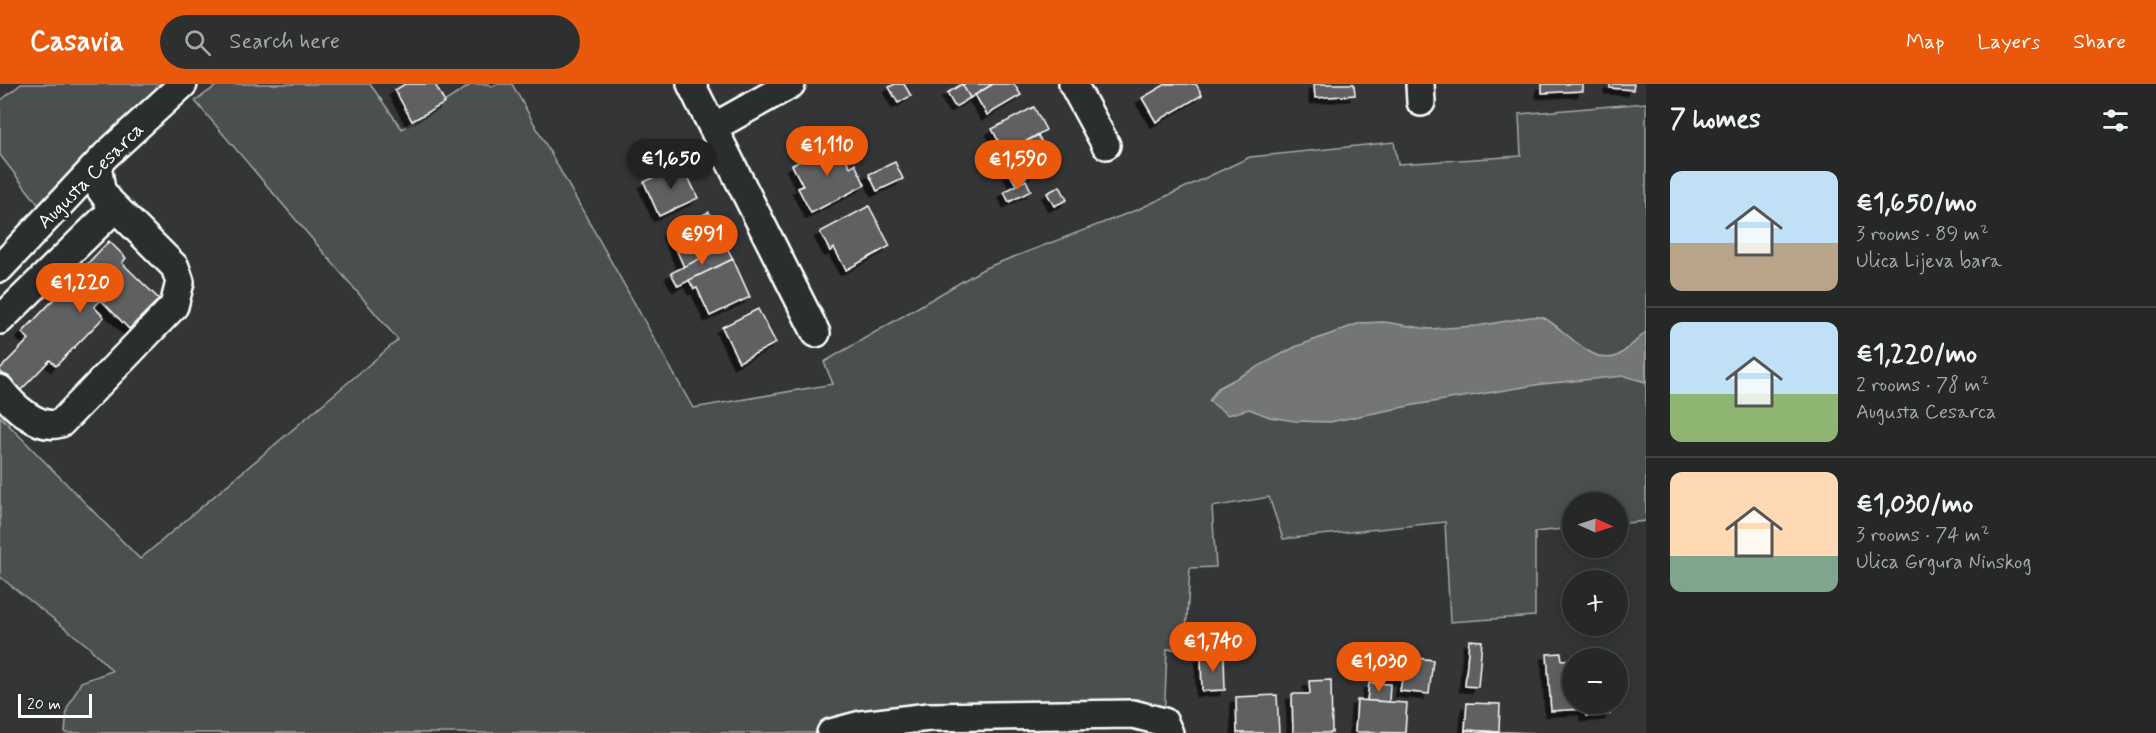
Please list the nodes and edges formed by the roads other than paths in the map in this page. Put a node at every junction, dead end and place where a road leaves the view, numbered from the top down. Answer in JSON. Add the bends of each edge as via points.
{"nodes":[{"id":1,"x":183,"y":84,"type":"edge"},
{"id":2,"x":691,"y":84,"type":"edge"},
{"id":3,"x":791,"y":84,"type":"edge"},
{"id":4,"x":1073,"y":84,"type":"edge"},
{"id":5,"x":714,"y":127,"type":"junction"},
{"id":6,"x":1106,"y":145,"type":"dead end"},
{"id":7,"x":97,"y":165,"type":"junction"},
{"id":8,"x":115,"y":208,"type":"junction"},
{"id":9,"x":0,"y":268,"type":"edge"},
{"id":10,"x":0,"y":320,"type":"edge"},
{"id":11,"x":816,"y":333,"type":"dead end"},
{"id":12,"x":0,"y":389,"type":"edge"},
{"id":13,"x":831,"y":733,"type":"edge"},
{"id":14,"x":1169,"y":733,"type":"edge"}],
"edges":[{"from":1,"to":7,"type":"street","name":"Augusta Cesarca"},
{"from":2,"to":5,"type":"street"},
{"from":3,"to":5,"type":"street"},
{"from":4,"to":6,"type":"street"},
{"from":5,"to":11,"type":"street"},
{"from":7,"to":8,"type":"street","via":[[101,190]]},
{"from":7,"to":9,"type":"street","name":"Augusta Cesarca"},
{"from":8,"to":10,"type":"street"},
{"from":8,"to":12,"type":"street","via":[[175,267],[180,282],[174,306],[61,423],[28,416]]},
{"from":13,"to":14,"type":"street","via":[[861,725],[929,717],[1133,714],[1164,722]]}]}
